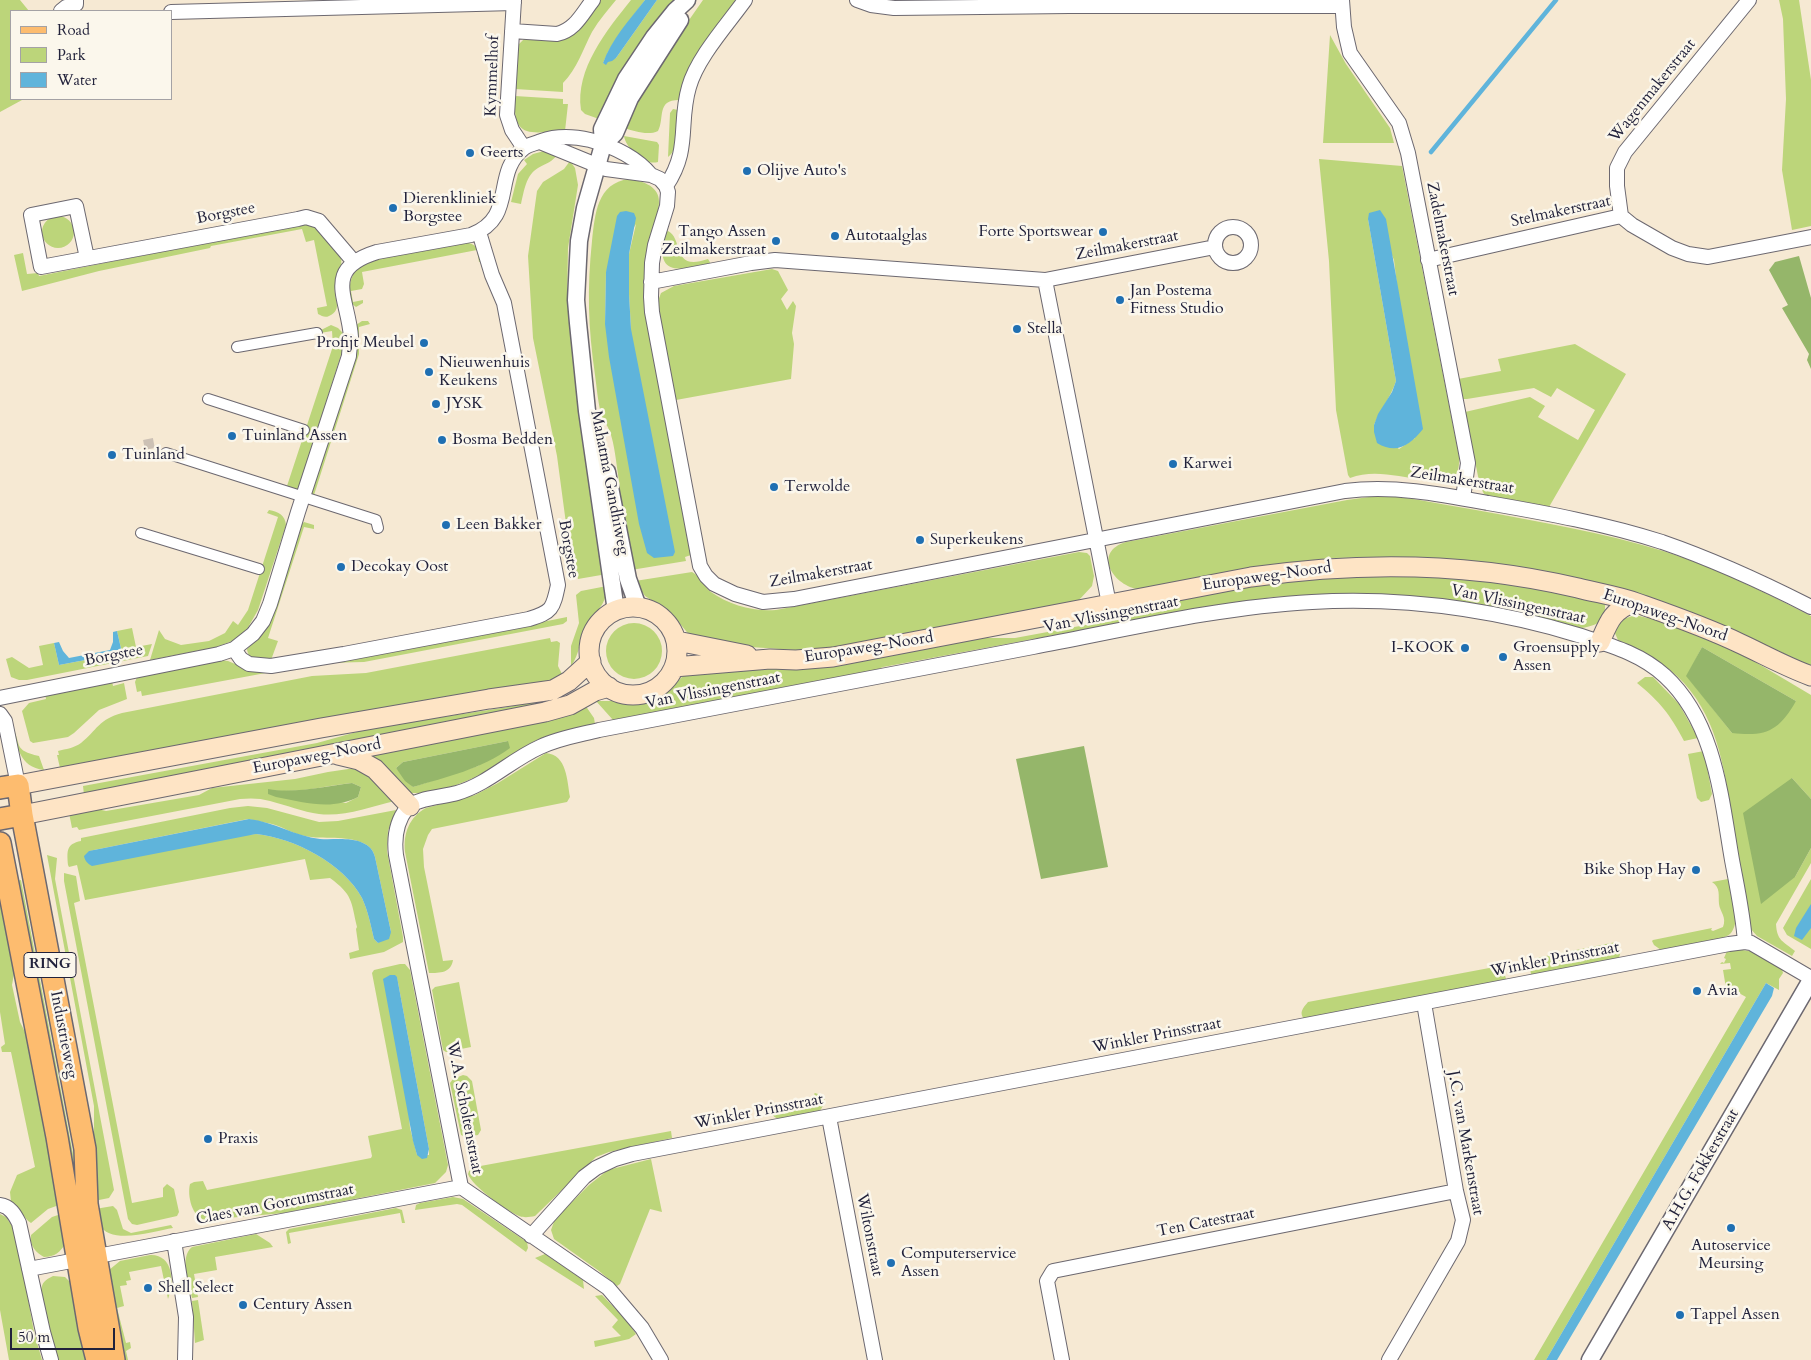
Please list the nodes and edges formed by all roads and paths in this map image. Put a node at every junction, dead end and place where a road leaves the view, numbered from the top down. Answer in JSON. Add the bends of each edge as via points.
{"nodes":[{"id":1,"x":593,"y":0,"type":"edge"},
{"id":2,"x":689,"y":0,"type":"edge"},
{"id":3,"x":745,"y":0,"type":"edge"},
{"id":4,"x":857,"y":0,"type":"edge"},
{"id":5,"x":1749,"y":0,"type":"edge"},
{"id":6,"x":514,"y":1,"type":"edge"},
{"id":7,"x":354,"y":3,"type":"edge"},
{"id":8,"x":1342,"y":3,"type":"edge"},
{"id":9,"x":78,"y":5,"type":"edge"},
{"id":10,"x":223,"y":5,"type":"edge"},
{"id":11,"x":62,"y":10,"type":"edge"},
{"id":12,"x":172,"y":12,"type":"edge"},
{"id":13,"x":512,"y":31,"type":"junction"},
{"id":14,"x":540,"y":142,"type":"junction"},
{"id":15,"x":603,"y":145,"type":"junction"},
{"id":16,"x":524,"y":148,"type":"junction"},
{"id":17,"x":596,"y":166,"type":"junction"},
{"id":18,"x":651,"y":175,"type":"junction"},
{"id":19,"x":666,"y":186,"type":"junction"},
{"id":20,"x":1621,"y":216,"type":"junction"},
{"id":21,"x":479,"y":232,"type":"junction"},
{"id":22,"x":1811,"y":237,"type":"edge"},
{"id":23,"x":1215,"y":247,"type":"dead end"},
{"id":24,"x":87,"y":258,"type":"junction"},
{"id":25,"x":1428,"y":260,"type":"junction"},
{"id":26,"x":354,"y":262,"type":"junction"},
{"id":27,"x":1045,"y":280,"type":"junction"},
{"id":28,"x":651,"y":282,"type":"junction"},
{"id":29,"x":317,"y":333,"type":"dead end"},
{"id":30,"x":237,"y":347,"type":"dead end"},
{"id":31,"x":582,"y":358,"type":"junction"},
{"id":32,"x":208,"y":399,"type":"dead end"},
{"id":33,"x":304,"y":430,"type":"dead end"},
{"id":34,"x":166,"y":453,"type":"dead end"},
{"id":35,"x":303,"y":496,"type":"junction"},
{"id":36,"x":1463,"y":498,"type":"junction"},
{"id":37,"x":378,"y":528,"type":"dead end"},
{"id":38,"x":141,"y":533,"type":"dead end"},
{"id":39,"x":1095,"y":540,"type":"junction"},
{"id":40,"x":259,"y":570,"type":"dead end"},
{"id":41,"x":1634,"y":602,"type":"junction"},
{"id":42,"x":1108,"y":604,"type":"junction"},
{"id":43,"x":638,"y":607,"type":"junction"},
{"id":44,"x":1811,"y":607,"type":"edge"},
{"id":45,"x":616,"y":611,"type":"junction"},
{"id":46,"x":676,"y":642,"type":"junction"},
{"id":47,"x":1600,"y":642,"type":"junction"},
{"id":48,"x":234,"y":649,"type":"junction"},
{"id":49,"x":770,"y":659,"type":"junction"},
{"id":50,"x":591,"y":661,"type":"junction"},
{"id":51,"x":1784,"y":666,"type":"junction"},
{"id":52,"x":674,"y":667,"type":"junction"},
{"id":53,"x":1811,"y":676,"type":"edge"},
{"id":54,"x":609,"y":687,"type":"junction"},
{"id":55,"x":1811,"y":687,"type":"edge"},
{"id":56,"x":0,"y":698,"type":"edge"},
{"id":57,"x":0,"y":714,"type":"edge"},
{"id":58,"x":332,"y":754,"type":"junction"},
{"id":59,"x":9,"y":786,"type":"edge"},
{"id":60,"x":410,"y":806,"type":"junction"},
{"id":61,"x":22,"y":815,"type":"junction"},
{"id":62,"x":0,"y":819,"type":"edge"},
{"id":63,"x":0,"y":843,"type":"edge"},
{"id":64,"x":1745,"y":942,"type":"junction"},
{"id":65,"x":1811,"y":979,"type":"edge"},
{"id":66,"x":1424,"y":1003,"type":"junction"},
{"id":67,"x":829,"y":1117,"type":"junction"},
{"id":68,"x":461,"y":1187,"type":"junction"},
{"id":69,"x":1456,"y":1192,"type":"junction"},
{"id":70,"x":0,"y":1205,"type":"edge"},
{"id":71,"x":532,"y":1236,"type":"junction"},
{"id":72,"x":174,"y":1241,"type":"junction"},
{"id":73,"x":87,"y":1257,"type":"junction"},
{"id":74,"x":29,"y":1269,"type":"junction"},
{"id":75,"x":51,"y":1360,"type":"edge"},
{"id":76,"x":97,"y":1360,"type":"edge"},
{"id":77,"x":114,"y":1360,"type":"edge"},
{"id":78,"x":185,"y":1360,"type":"edge"},
{"id":79,"x":661,"y":1360,"type":"edge"},
{"id":80,"x":875,"y":1360,"type":"edge"},
{"id":81,"x":1062,"y":1360,"type":"edge"},
{"id":82,"x":1389,"y":1360,"type":"edge"},
{"id":83,"x":1590,"y":1360,"type":"edge"}],
"edges":[{"from":1,"to":13,"type":"street","via":[[575,25],[564,33]]},
{"from":2,"to":15,"type":"street","name":"Mahatma Gandhiweg","via":[[684,16],[630,98],[615,133]]},
{"from":3,"to":19,"type":"street","via":[[696,69],[686,96],[680,159]]},
{"from":4,"to":8,"type":"street","via":[[871,6],[894,8]]},
{"from":5,"to":20,"type":"street","name":"Wagenmakerstraat","via":[[1625,152],[1617,168]]},
{"from":6,"to":7,"type":"street"},
{"from":6,"to":13,"type":"street","name":"Kymmelhof"},
{"from":7,"to":10,"type":"street"},
{"from":8,"to":25,"type":"street","name":"Zadelmakerstraat","via":[[1350,53],[1403,133]]},
{"from":9,"to":11,"type":"street"},
{"from":10,"to":12,"type":"street"},
{"from":13,"to":16,"type":"street","name":"Kymmelhof","via":[[507,115]]},
{"from":14,"to":15,"type":"street","via":[[561,136]]},
{"from":14,"to":16,"type":"street"},
{"from":14,"to":17,"type":"street"},
{"from":15,"to":17,"type":"street","name":"Mahatma Gandhiweg"},
{"from":15,"to":18,"type":"street","via":[[642,164]]},
{"from":16,"to":21,"type":"street","via":[[509,168],[498,214]]},
{"from":17,"to":18,"type":"street"},
{"from":17,"to":31,"type":"street","name":"Mahatma Gandhiweg","via":[[581,224],[577,258],[576,300]]},
{"from":18,"to":19,"type":"street"},
{"from":19,"to":28,"type":"street","name":"Zeilmakerstraat","via":[[667,206],[655,245]]},
{"from":20,"to":22,"type":"street","name":"Stelmakerstraat","via":[[1672,248],[1708,257]]},
{"from":20,"to":25,"type":"street","name":"Stelmakerstraat"},
{"from":21,"to":26,"type":"street","via":[[377,252]]},
{"from":21,"to":48,"type":"street","name":"Borgstee","via":[[504,303],[558,585],[554,604],[545,614],[528,619],[271,666],[249,664]]},
{"from":23,"to":27,"type":"street","name":"Zeilmakerstraat"},
{"from":24,"to":24,"type":"street","name":"Borgstee","via":[[41,267],[31,214],[76,206]]},
{"from":24,"to":26,"type":"street","name":"Borgstee","via":[[306,217],[319,221]]},
{"from":25,"to":36,"type":"street","name":"Zadelmakerstraat","via":[[1468,463]]},
{"from":26,"to":35,"type":"street","name":"Borgstee","via":[[342,287],[351,337],[349,356]]},
{"from":27,"to":28,"type":"street","name":"Zeilmakerstraat","via":[[775,260]]},
{"from":27,"to":39,"type":"street"},
{"from":28,"to":39,"type":"street","name":"Zeilmakerstraat","via":[[652,312],[700,566],[714,584],[756,601],[777,601]]},
{"from":29,"to":30,"type":"street"},
{"from":31,"to":43,"type":"street","name":"Mahatma Gandhiweg","via":[[628,579]]},
{"from":31,"to":45,"type":"street","name":"Mahatma Gandhiweg"},
{"from":32,"to":33,"type":"street"},
{"from":34,"to":35,"type":"street"},
{"from":35,"to":37,"type":"street","via":[[376,520]]},
{"from":35,"to":48,"type":"street","name":"Borgstee","via":[[263,621]]},
{"from":36,"to":39,"type":"street","name":"Zeilmakerstraat","via":[[1397,488],[1362,489]]},
{"from":36,"to":44,"type":"street","name":"Zeilmakerstraat","via":[[1579,521],[1660,542],[1748,575]]},
{"from":38,"to":40,"type":"street"},
{"from":39,"to":42,"type":"street"},
{"from":41,"to":42,"type":"main road","name":"Europaweg-Noord","via":[[1550,581],[1485,571],[1391,565],[1301,569]]},
{"from":41,"to":47,"type":"main road","via":[[1615,612]]},
{"from":41,"to":51,"type":"main road","name":"Europaweg-Noord","via":[[1722,636]]},
{"from":42,"to":49,"type":"main road","name":"Europaweg-Noord","via":[[833,657]]},
{"from":43,"to":45,"type":"main road"},
{"from":43,"to":46,"type":"main road","via":[[663,618]]},
{"from":45,"to":50,"type":"main road","via":[[603,619],[594,631]]},
{"from":46,"to":49,"type":"main road","name":"Europaweg-Noord"},
{"from":46,"to":52,"type":"main road"},
{"from":47,"to":60,"type":"street","name":"Van Vlissingenstraat","via":[[1547,626],[1426,604],[1344,601],[1252,607],[599,730],[539,747],[472,788]]},
{"from":47,"to":64,"type":"street","name":"Van Vlissingenstraat","via":[[1629,652],[1652,666],[1666,677],[1696,716],[1711,755],[1724,811]]},
{"from":48,"to":56,"type":"street","name":"Borgstee"},
{"from":49,"to":52,"type":"main road","name":"Europaweg-Noord"},
{"from":50,"to":54,"type":"main road","via":[[597,676]]},
{"from":50,"to":59,"type":"main road","name":"Europaweg-Noord","via":[[570,681],[553,690],[322,728]]},
{"from":51,"to":53,"type":"main road","name":"Europaweg-Noord"},
{"from":51,"to":55,"type":"main road","name":"Europaweg-Noord"},
{"from":52,"to":54,"type":"main road","via":[[668,678],[646,693],[620,693]]},
{"from":54,"to":58,"type":"main road","name":"Europaweg-Noord","via":[[561,708]]},
{"from":57,"to":59,"type":"street","via":[[5,721]]},
{"from":58,"to":60,"type":"main road","via":[[359,760],[375,769]]},
{"from":58,"to":61,"type":"main road","name":"Europaweg-Noord"},
{"from":59,"to":61,"type":"main road","number":"RING"},
{"from":60,"to":68,"type":"street","name":"W.A. Scholtenstraat","via":[[396,831],[395,842]]},
{"from":61,"to":62,"type":"main road","name":"Europaweg-Noord"},
{"from":61,"to":73,"type":"main road","name":"Industrieweg","number":"RING","via":[[85,1149]]},
{"from":63,"to":73,"type":"main road","name":"Industrieweg","number":"RING","via":[[57,1137]]},
{"from":64,"to":65,"type":"street"},
{"from":64,"to":66,"type":"street","name":"Winkler Prinsstraat"},
{"from":65,"to":83,"type":"street","name":"A.H.G. Fokkerstraat"},
{"from":66,"to":67,"type":"street","name":"Winkler Prinsstraat"},
{"from":66,"to":69,"type":"street","name":"J.C. van Markenstraat"},
{"from":67,"to":71,"type":"street","name":"Winkler Prinsstraat","via":[[632,1154],[604,1163],[584,1177]]},
{"from":67,"to":80,"type":"street","name":"Wiltonstraat"},
{"from":68,"to":71,"type":"street","name":"W.A. Scholtenstraat"},
{"from":68,"to":72,"type":"street","name":"Claes van Gorcumstraat"},
{"from":69,"to":81,"type":"street","name":"Ten Catestraat","via":[[1053,1271],[1047,1281]]},
{"from":69,"to":82,"type":"street","name":"J.C. van Markenstraat","via":[[1463,1220],[1458,1241]]},
{"from":70,"to":74,"type":"street","via":[[10,1210],[20,1223]]},
{"from":71,"to":79,"type":"street","name":"W.A. Scholtenstraat","via":[[608,1288],[642,1328]]},
{"from":72,"to":73,"type":"street","name":"Claes van Gorcumstraat"},
{"from":72,"to":78,"type":"street","via":[[186,1317]]},
{"from":73,"to":74,"type":"street"},
{"from":73,"to":76,"type":"main road","name":"Industrieweg","number":"RING","via":[[89,1328]]},
{"from":73,"to":77,"type":"main road","name":"Industrieweg","number":"RING"},
{"from":74,"to":75,"type":"street"}]}
